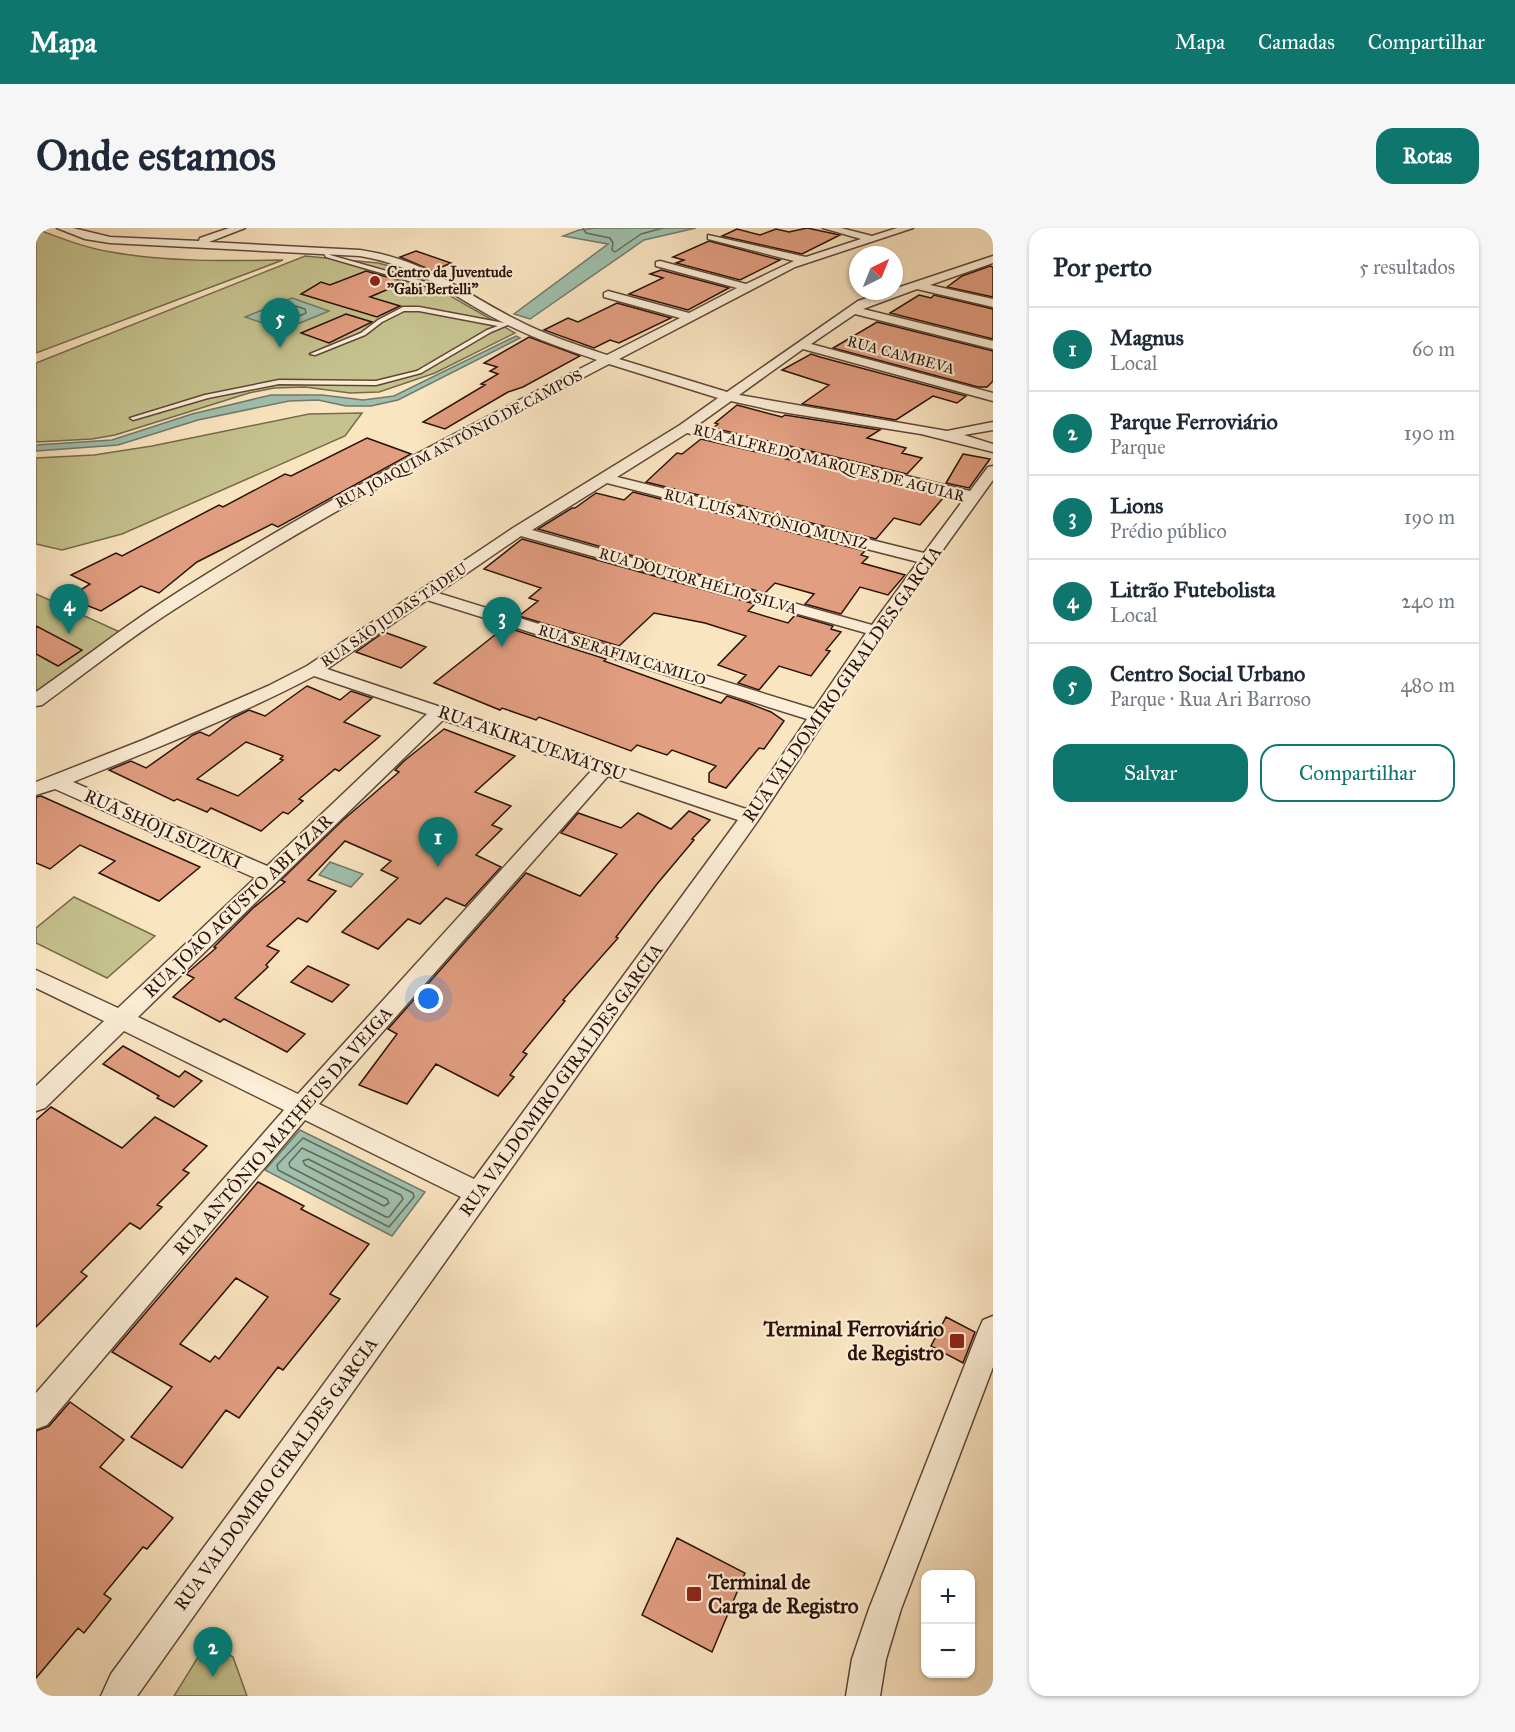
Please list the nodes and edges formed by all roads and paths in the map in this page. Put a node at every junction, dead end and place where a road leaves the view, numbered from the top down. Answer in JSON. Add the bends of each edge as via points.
{"nodes":[{"id":1,"x":62,"y":228,"type":"edge"},
{"id":2,"x":240,"y":228,"type":"edge"},
{"id":3,"x":828,"y":228,"type":"edge"},
{"id":4,"x":909,"y":228,"type":"edge"},
{"id":5,"x":712,"y":237,"type":"dead end"},
{"id":6,"x":873,"y":239,"type":"junction"},
{"id":7,"x":191,"y":245,"type":"junction"},
{"id":8,"x":853,"y":245,"type":"joint"},
{"id":9,"x":805,"y":260,"type":"junction"},
{"id":10,"x":990,"y":261,"type":"edge"},
{"id":11,"x":660,"y":264,"type":"dead end"},
{"id":12,"x":916,"y":285,"type":"junction"},
{"id":13,"x":903,"y":286,"type":"edge"},
{"id":14,"x":745,"y":287,"type":"junction"},
{"id":15,"x":608,"y":295,"type":"dead end"},
{"id":16,"x":869,"y":300,"type":"edge"},
{"id":17,"x":993,"y":303,"type":"edge"},
{"id":18,"x":853,"y":310,"type":"junction"},
{"id":19,"x":691,"y":317,"type":"junction"},
{"id":20,"x":508,"y":324,"type":"junction"},
{"id":21,"x":801,"y":345,"type":"junction"},
{"id":22,"x":993,"y":345,"type":"edge"},
{"id":23,"x":313,"y":354,"type":"dead end"},
{"id":24,"x":608,"y":359,"type":"junction"},
{"id":25,"x":728,"y":396,"type":"junction"},
{"id":26,"x":993,"y":397,"type":"edge"},
{"id":27,"x":133,"y":418,"type":"dead end"},
{"id":28,"x":992,"y":425,"type":"edge"},
{"id":29,"x":685,"y":428,"type":"junction"},
{"id":30,"x":928,"y":431,"type":"junction"},
{"id":31,"x":993,"y":447,"type":"edge"},
{"id":32,"x":993,"y":471,"type":"edge"},
{"id":33,"x":605,"y":478,"type":"junction"},
{"id":34,"x":974,"y":497,"type":"junction"},
{"id":35,"x":519,"y":531,"type":"junction"},
{"id":36,"x":927,"y":559,"type":"junction"},
{"id":37,"x":428,"y":595,"type":"junction"},
{"id":38,"x":876,"y":631,"type":"junction"},
{"id":39,"x":313,"y":670,"type":"junction"},
{"id":40,"x":36,"y":701,"type":"edge"},
{"id":41,"x":440,"y":712,"type":"junction"},
{"id":42,"x":817,"y":716,"type":"junction"},
{"id":43,"x":605,"y":768,"type":"junction"},
{"id":44,"x":57,"y":782,"type":"junction"},
{"id":45,"x":36,"y":789,"type":"edge"},
{"id":46,"x":750,"y":817,"type":"junction"},
{"id":47,"x":270,"y":876,"type":"junction"},
{"id":48,"x":36,"y":978,"type":"edge"},
{"id":49,"x":120,"y":1020,"type":"junction"},
{"id":50,"x":36,"y":1101,"type":"edge"},
{"id":51,"x":301,"y":1108,"type":"junction"},
{"id":52,"x":480,"y":1194,"type":"junction"},
{"id":53,"x":993,"y":1329,"type":"edge"},
{"id":54,"x":36,"y":1415,"type":"edge"},
{"id":55,"x":117,"y":1693,"type":"edge"},
{"id":56,"x":863,"y":1696,"type":"edge"}],
"edges":[{"from":1,"to":7,"type":"street","via":[[102,239]]},
{"from":2,"to":7,"type":"street"},
{"from":3,"to":6,"type":"street"},
{"from":4,"to":6,"type":"street","name":"RUA JOAQUIM ANTÔNIO DE CAMPOS"},
{"from":5,"to":9,"type":"street"},
{"from":6,"to":8,"type":"street","name":"RUA JOAQUIM ANTÔNIO DE CAMPOS"},
{"from":7,"to":20,"type":"street","via":[[371,254],[398,259],[427,272]]},
{"from":8,"to":9,"type":"street","name":"RUA JOAQUIM ANTÔNIO DE CAMPOS"},
{"from":9,"to":14,"type":"street","name":"RUA JOAQUIM ANTÔNIO DE CAMPOS"},
{"from":10,"to":12,"type":"street","name":"RUA SÃO JUDAS TADEU"},
{"from":11,"to":14,"type":"street"},
{"from":12,"to":13,"type":"street","name":"RUA SÃO JUDAS TADEU"},
{"from":12,"to":17,"type":"street"},
{"from":14,"to":19,"type":"street","name":"RUA JOAQUIM ANTÔNIO DE CAMPOS"},
{"from":15,"to":19,"type":"street"},
{"from":16,"to":18,"type":"street","name":"RUA SÃO JUDAS TADEU"},
{"from":18,"to":21,"type":"street","name":"RUA SÃO JUDAS TADEU"},
{"from":18,"to":22,"type":"street"},
{"from":19,"to":24,"type":"street","name":"RUA JOAQUIM ANTÔNIO DE CAMPOS"},
{"from":20,"to":23,"type":"lane","via":[[403,309],[363,334]]},
{"from":20,"to":24,"type":"street"},
{"from":20,"to":27,"type":"lane","via":[[489,331],[431,367],[389,380],[279,382],[207,396]]},
{"from":21,"to":25,"type":"street","name":"RUA SÃO JUDAS TADEU"},
{"from":21,"to":26,"type":"street","name":"RUA CAMBEVA"},
{"from":24,"to":25,"type":"street"},
{"from":24,"to":40,"type":"street","name":"RUA JOAQUIM ANTÔNIO DE CAMPOS","via":[[449,442],[266,545],[149,617]]},
{"from":25,"to":29,"type":"street","name":"RUA SÃO JUDAS TADEU"},
{"from":25,"to":30,"type":"street"},
{"from":28,"to":30,"type":"street","via":[[960,433]]},
{"from":28,"to":31,"type":"street","via":[[984,435]]},
{"from":29,"to":33,"type":"street","name":"RUA SÃO JUDAS TADEU"},
{"from":29,"to":34,"type":"street","name":"RUA ALFREDO MARQUES DE AGUIAR"},
{"from":30,"to":31,"type":"street"},
{"from":32,"to":34,"type":"street","name":"RUA VALDOMIRO GIRALDES GARCIA"},
{"from":33,"to":35,"type":"street","name":"RUA SÃO JUDAS TADEU"},
{"from":33,"to":36,"type":"street","name":"RUA LUÍS ANTÔNIO MUNIZ"},
{"from":34,"to":36,"type":"street","name":"RUA VALDOMIRO GIRALDES GARCIA"},
{"from":35,"to":37,"type":"street","name":"RUA SÃO JUDAS TADEU"},
{"from":35,"to":38,"type":"street","name":"RUA DOUTOR HÉLIO SILVA"},
{"from":36,"to":38,"type":"street","name":"RUA VALDOMIRO GIRALDES GARCIA"},
{"from":37,"to":39,"type":"street","name":"RUA SÃO JUDAS TADEU"},
{"from":37,"to":42,"type":"street","name":"RUA SERAFIM CAMILO"},
{"from":38,"to":42,"type":"street","name":"RUA VALDOMIRO GIRALDES GARCIA"},
{"from":39,"to":41,"type":"street","name":"RUA AKIRA UEMATSU"},
{"from":39,"to":44,"type":"street","name":"RUA SÃO JUDAS TADEU"},
{"from":41,"to":43,"type":"street","name":"RUA AKIRA UEMATSU"},
{"from":41,"to":47,"type":"street","name":"RUA JOÃO AGUSTO ABI AZAR"},
{"from":42,"to":46,"type":"street","name":"RUA VALDOMIRO GIRALDES GARCIA"},
{"from":43,"to":46,"type":"street","name":"RUA AKIRA UEMATSU"},
{"from":43,"to":51,"type":"street","name":"RUA ANTÔNIO MATHEUS DA VEIGA"},
{"from":44,"to":45,"type":"street","name":"RUA SÃO JUDAS TADEU"},
{"from":44,"to":47,"type":"street","name":"RUA SHOJI SUZUKI"},
{"from":46,"to":52,"type":"street","name":"RUA VALDOMIRO GIRALDES GARCIA"},
{"from":47,"to":49,"type":"street","name":"RUA JOÃO AGUSTO ABI AZAR"},
{"from":48,"to":49,"type":"street"},
{"from":49,"to":50,"type":"street","name":"RUA JOÃO AGUSTO ABI AZAR"},
{"from":49,"to":51,"type":"street"},
{"from":51,"to":52,"type":"street"},
{"from":51,"to":54,"type":"street","name":"RUA ANTÔNIO MATHEUS DA VEIGA"},
{"from":52,"to":55,"type":"street","name":"RUA VALDOMIRO GIRALDES GARCIA"},
{"from":53,"to":56,"type":"street","via":[[885,1609],[869,1659]]}]}
